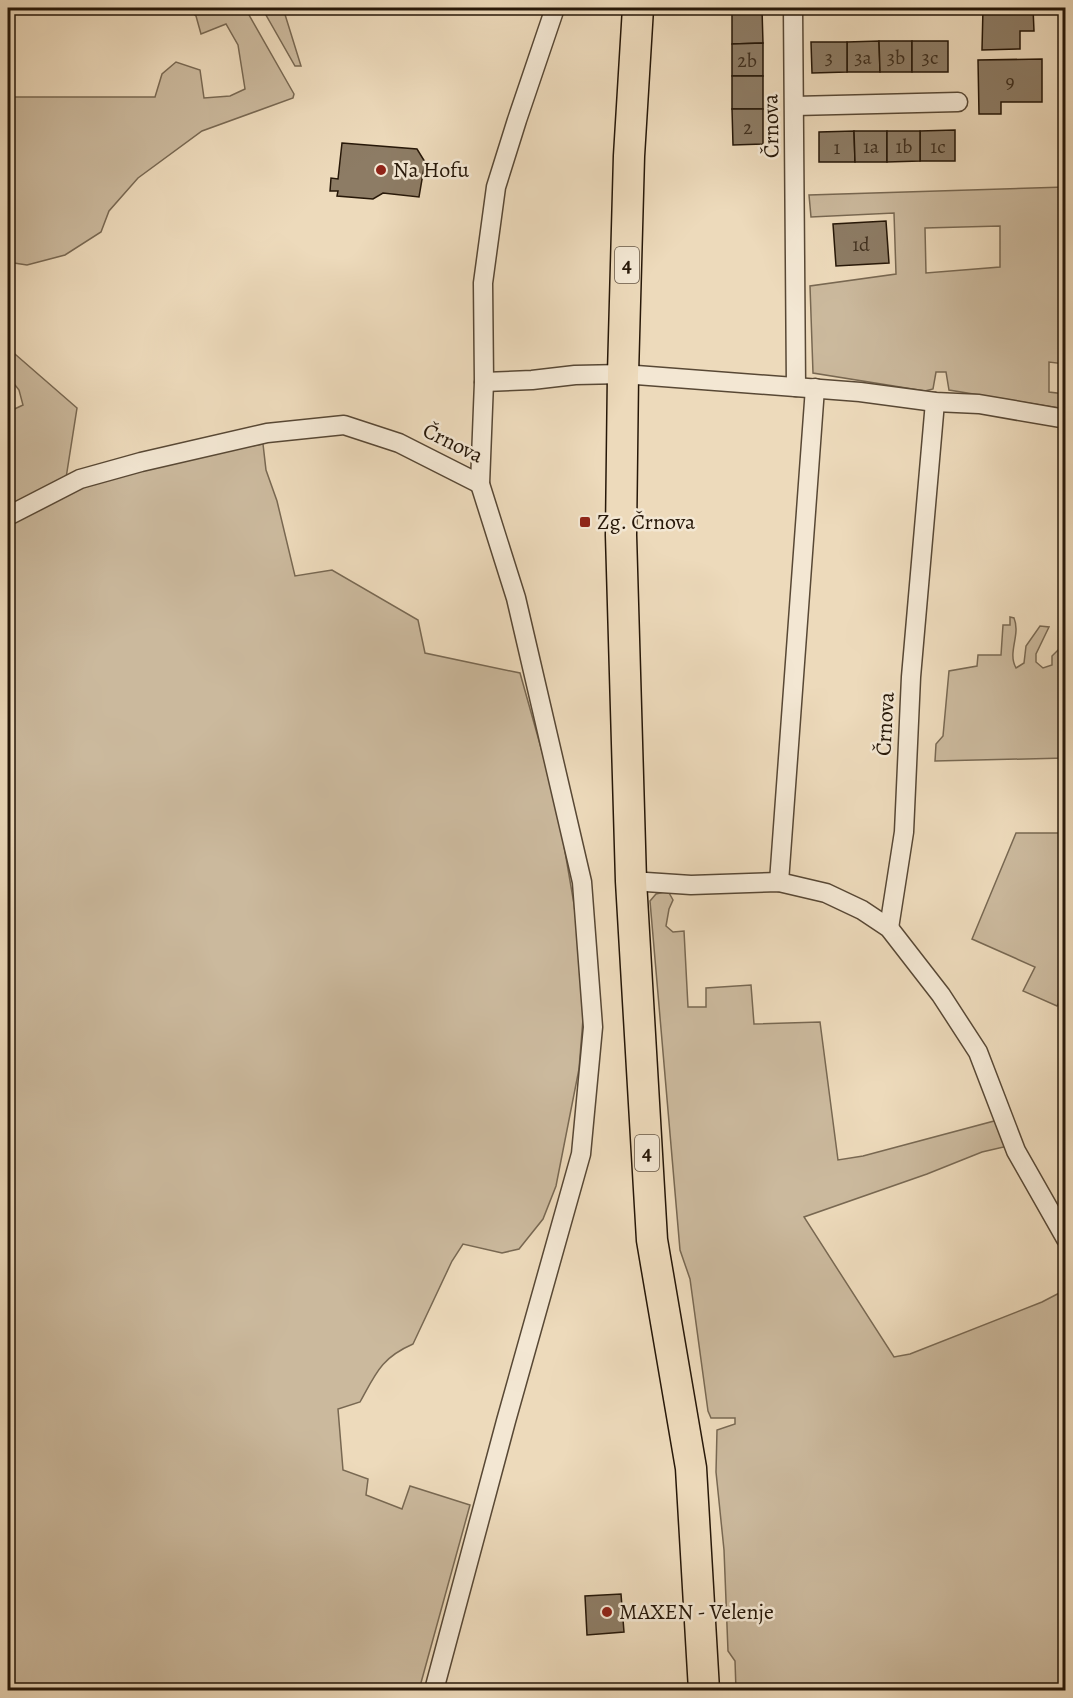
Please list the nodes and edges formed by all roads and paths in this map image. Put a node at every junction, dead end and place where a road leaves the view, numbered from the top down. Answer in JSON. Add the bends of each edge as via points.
{"nodes":[{"id":1,"x":555,"y":8,"type":"edge"},
{"id":2,"x":638,"y":8,"type":"edge"},
{"id":3,"x":793,"y":8,"type":"edge"},
{"id":4,"x":958,"y":102,"type":"dead end"},
{"id":5,"x":795,"y":106,"type":"junction"},
{"id":6,"x":623,"y":374,"type":"junction"},
{"id":7,"x":484,"y":382,"type":"junction"},
{"id":8,"x":796,"y":387,"type":"junction"},
{"id":9,"x":814,"y":388,"type":"junction"},
{"id":10,"x":935,"y":402,"type":"junction"},
{"id":11,"x":1065,"y":419,"type":"edge"},
{"id":12,"x":480,"y":484,"type":"junction"},
{"id":13,"x":8,"y":516,"type":"edge"},
{"id":14,"x":631,"y":882,"type":"junction"},
{"id":15,"x":779,"y":882,"type":"junction"},
{"id":16,"x":889,"y":928,"type":"junction"},
{"id":17,"x":1065,"y":1239,"type":"edge"},
{"id":18,"x":434,"y":1690,"type":"edge"},
{"id":19,"x":704,"y":1690,"type":"edge"}],
"edges":[{"from":1,"to":7,"type":"street","name":"Črnova","via":[[496,187],[483,283]]},
{"from":2,"to":6,"type":"main road","number":"4"},
{"from":3,"to":5,"type":"street","name":"Črnova"},
{"from":4,"to":5,"type":"street"},
{"from":5,"to":8,"type":"street","name":"Črnova"},
{"from":6,"to":7,"type":"street"},
{"from":6,"to":8,"type":"street"},
{"from":6,"to":14,"type":"main road","number":"4","via":[[621,535]]},
{"from":7,"to":12,"type":"street","name":"Črnova"},
{"from":8,"to":9,"type":"street"},
{"from":9,"to":10,"type":"street"},
{"from":9,"to":15,"type":"street"},
{"from":10,"to":11,"type":"street","via":[[979,404]]},
{"from":10,"to":16,"type":"street","name":"Črnova","via":[[911,678],[904,832]]},
{"from":12,"to":13,"type":"street","name":"Črnova","via":[[399,443],[344,425],[267,433],[141,462],[80,479]]},
{"from":12,"to":18,"type":"street","via":[[516,598],[582,882],[594,1027],[581,1154]]},
{"from":14,"to":15,"type":"street"},
{"from":14,"to":19,"type":"main road","number":"4","via":[[652,1240],[691,1468]]},
{"from":15,"to":16,"type":"street","via":[[826,893]]},
{"from":16,"to":17,"type":"street","via":[[941,995],[978,1052],[1016,1151]]}]}
